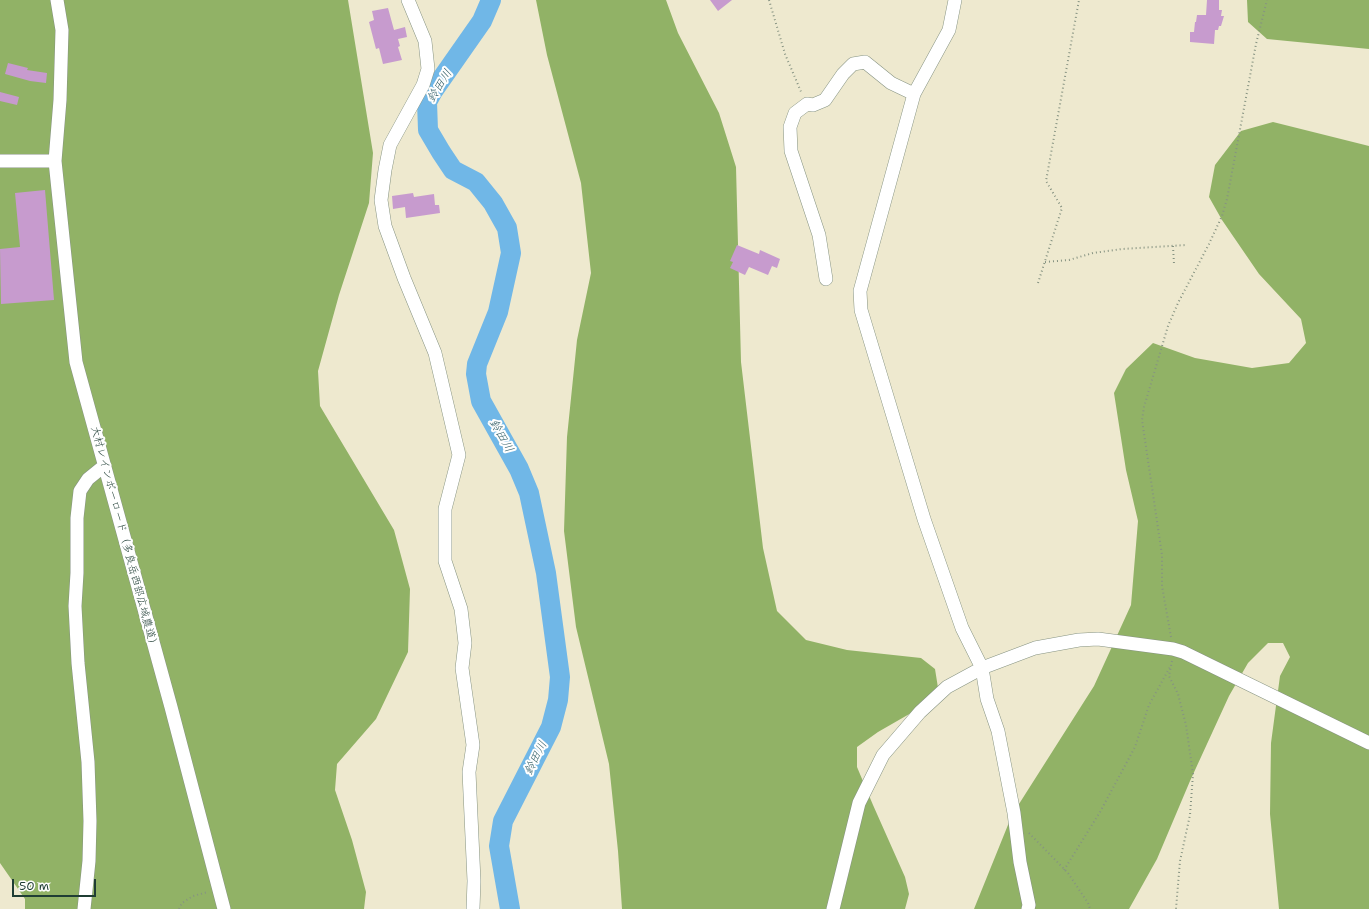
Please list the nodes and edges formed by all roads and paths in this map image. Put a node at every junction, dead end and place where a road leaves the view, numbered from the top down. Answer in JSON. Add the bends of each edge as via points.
{"nodes":[{"id":1,"x":57,"y":0,"type":"edge"},
{"id":2,"x":408,"y":0,"type":"edge"},
{"id":3,"x":770,"y":0,"type":"edge"},
{"id":4,"x":955,"y":0,"type":"edge"},
{"id":5,"x":1079,"y":0,"type":"edge"},
{"id":6,"x":1267,"y":0,"type":"edge"},
{"id":7,"x":914,"y":94,"type":"junction"},
{"id":8,"x":807,"y":104,"type":"junction"},
{"id":9,"x":55,"y":161,"type":"junction"},
{"id":10,"x":0,"y":162,"type":"edge"},
{"id":11,"x":1186,"y":245,"type":"dead end"},
{"id":12,"x":1173,"y":246,"type":"junction"},
{"id":13,"x":1045,"y":262,"type":"junction"},
{"id":14,"x":1174,"y":264,"type":"dead end"},
{"id":15,"x":826,"y":279,"type":"dead end"},
{"id":16,"x":1038,"y":283,"type":"dead end"},
{"id":17,"x":104,"y":466,"type":"junction"},
{"id":18,"x":1178,"y":650,"type":"junction"},
{"id":19,"x":982,"y":668,"type":"junction"},
{"id":20,"x":1369,"y":743,"type":"edge"},
{"id":21,"x":1026,"y":829,"type":"dead end"},
{"id":22,"x":1064,"y":870,"type":"junction"},
{"id":23,"x":219,"y":888,"type":"junction"},
{"id":24,"x":84,"y":909,"type":"edge"},
{"id":25,"x":179,"y":909,"type":"edge"},
{"id":26,"x":224,"y":909,"type":"edge"},
{"id":27,"x":473,"y":909,"type":"edge"},
{"id":28,"x":833,"y":909,"type":"edge"},
{"id":29,"x":1028,"y":909,"type":"edge"},
{"id":30,"x":1090,"y":909,"type":"edge"},
{"id":31,"x":1176,"y":909,"type":"edge"}],
"edges":[{"from":1,"to":9,"type":"street","name":"大村レインボーロード（多良岳西部広域農道）","via":[[62,30]]},
{"from":2,"to":27,"type":"street","via":[[425,41],[428,69],[423,85],[390,145],[381,200],[385,226],[435,352],[459,455],[445,509],[445,561],[461,609],[466,643],[462,668],[473,745],[469,772]]},
{"from":3,"to":8,"type":"path","via":[[785,54]]},
{"from":4,"to":7,"type":"street","via":[[949,30]]},
{"from":5,"to":13,"type":"path","via":[[1046,181],[1062,208]]},
{"from":6,"to":18,"type":"path","via":[[1222,216],[1168,326],[1142,420],[1162,555],[1162,586]]},
{"from":7,"to":8,"type":"street","via":[[891,83],[865,62],[853,64],[825,100],[813,105]]},
{"from":7,"to":19,"type":"street","via":[[860,292],[861,310],[924,519],[962,628]]},
{"from":8,"to":15,"type":"street","via":[[794,113],[790,127],[791,151],[819,235]]},
{"from":9,"to":10,"type":"street"},
{"from":9,"to":17,"type":"street","name":"大村レインボーロード（多良岳西部広域農道）","via":[[76,362]]},
{"from":11,"to":12,"type":"path"},
{"from":12,"to":13,"type":"path","via":[[1122,249],[1069,260]]},
{"from":12,"to":14,"type":"path"},
{"from":13,"to":16,"type":"path"},
{"from":17,"to":23,"type":"street","name":"大村レインボーロード（多良岳西部広域農道）"},
{"from":17,"to":24,"type":"street","via":[[88,479],[80,491],[76,518],[75,606],[88,762],[90,821]]},
{"from":18,"to":19,"type":"street","via":[[1098,638],[1035,648]]},
{"from":18,"to":20,"type":"street"},
{"from":19,"to":28,"type":"street","via":[[947,687],[920,712],[883,755],[859,803]]},
{"from":19,"to":29,"type":"street","via":[[987,699],[998,731]]},
{"from":21,"to":22,"type":"path"},
{"from":22,"to":30,"type":"path"},
{"from":22,"to":31,"type":"path","via":[[1100,812],[1135,747],[1149,705],[1172,664],[1169,676],[1178,694],[1186,725],[1193,774],[1190,815],[1180,861]]},
{"from":23,"to":25,"type":"path","via":[[193,896],[182,903]]},
{"from":23,"to":26,"type":"street","name":"大村レインボーロード（多良岳西部広域農道）"}]}
